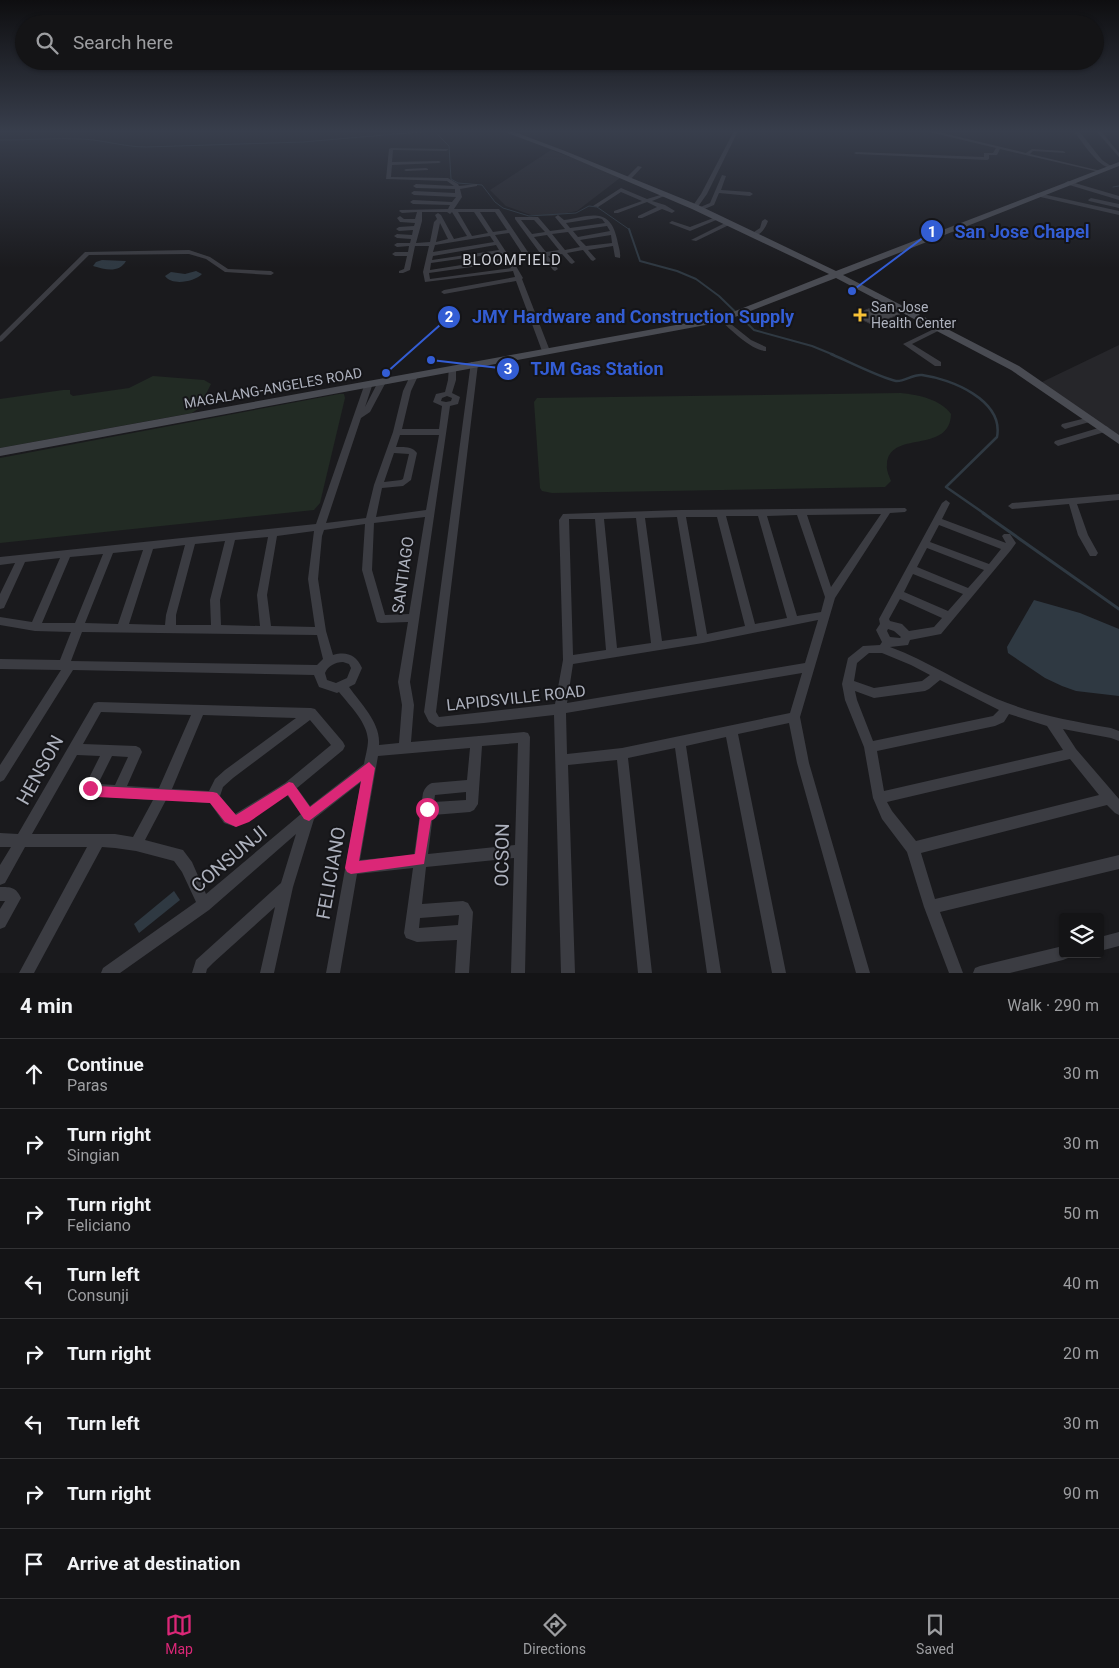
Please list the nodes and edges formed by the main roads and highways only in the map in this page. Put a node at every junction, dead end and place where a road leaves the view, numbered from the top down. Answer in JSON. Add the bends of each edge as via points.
{"nodes":[{"id":1,"x":624,"y":176,"type":"edge"},
{"id":2,"x":1085,"y":176,"type":"edge"},
{"id":3,"x":837,"y":275,"type":"junction"},
{"id":4,"x":1119,"y":440,"type":"edge"},
{"id":5,"x":0,"y":452,"type":"edge"}],
"edges":[{"from":1,"to":3,"type":"main road"},
{"from":2,"to":3,"type":"main road","name":"MAGALANG-ANGELES ROAD"},
{"from":3,"to":4,"type":"main road","via":[[1015,368]]},
{"from":3,"to":5,"type":"main road","name":"MAGALANG-ANGELES ROAD","via":[[722,318],[382,382],[367,390]]}]}
